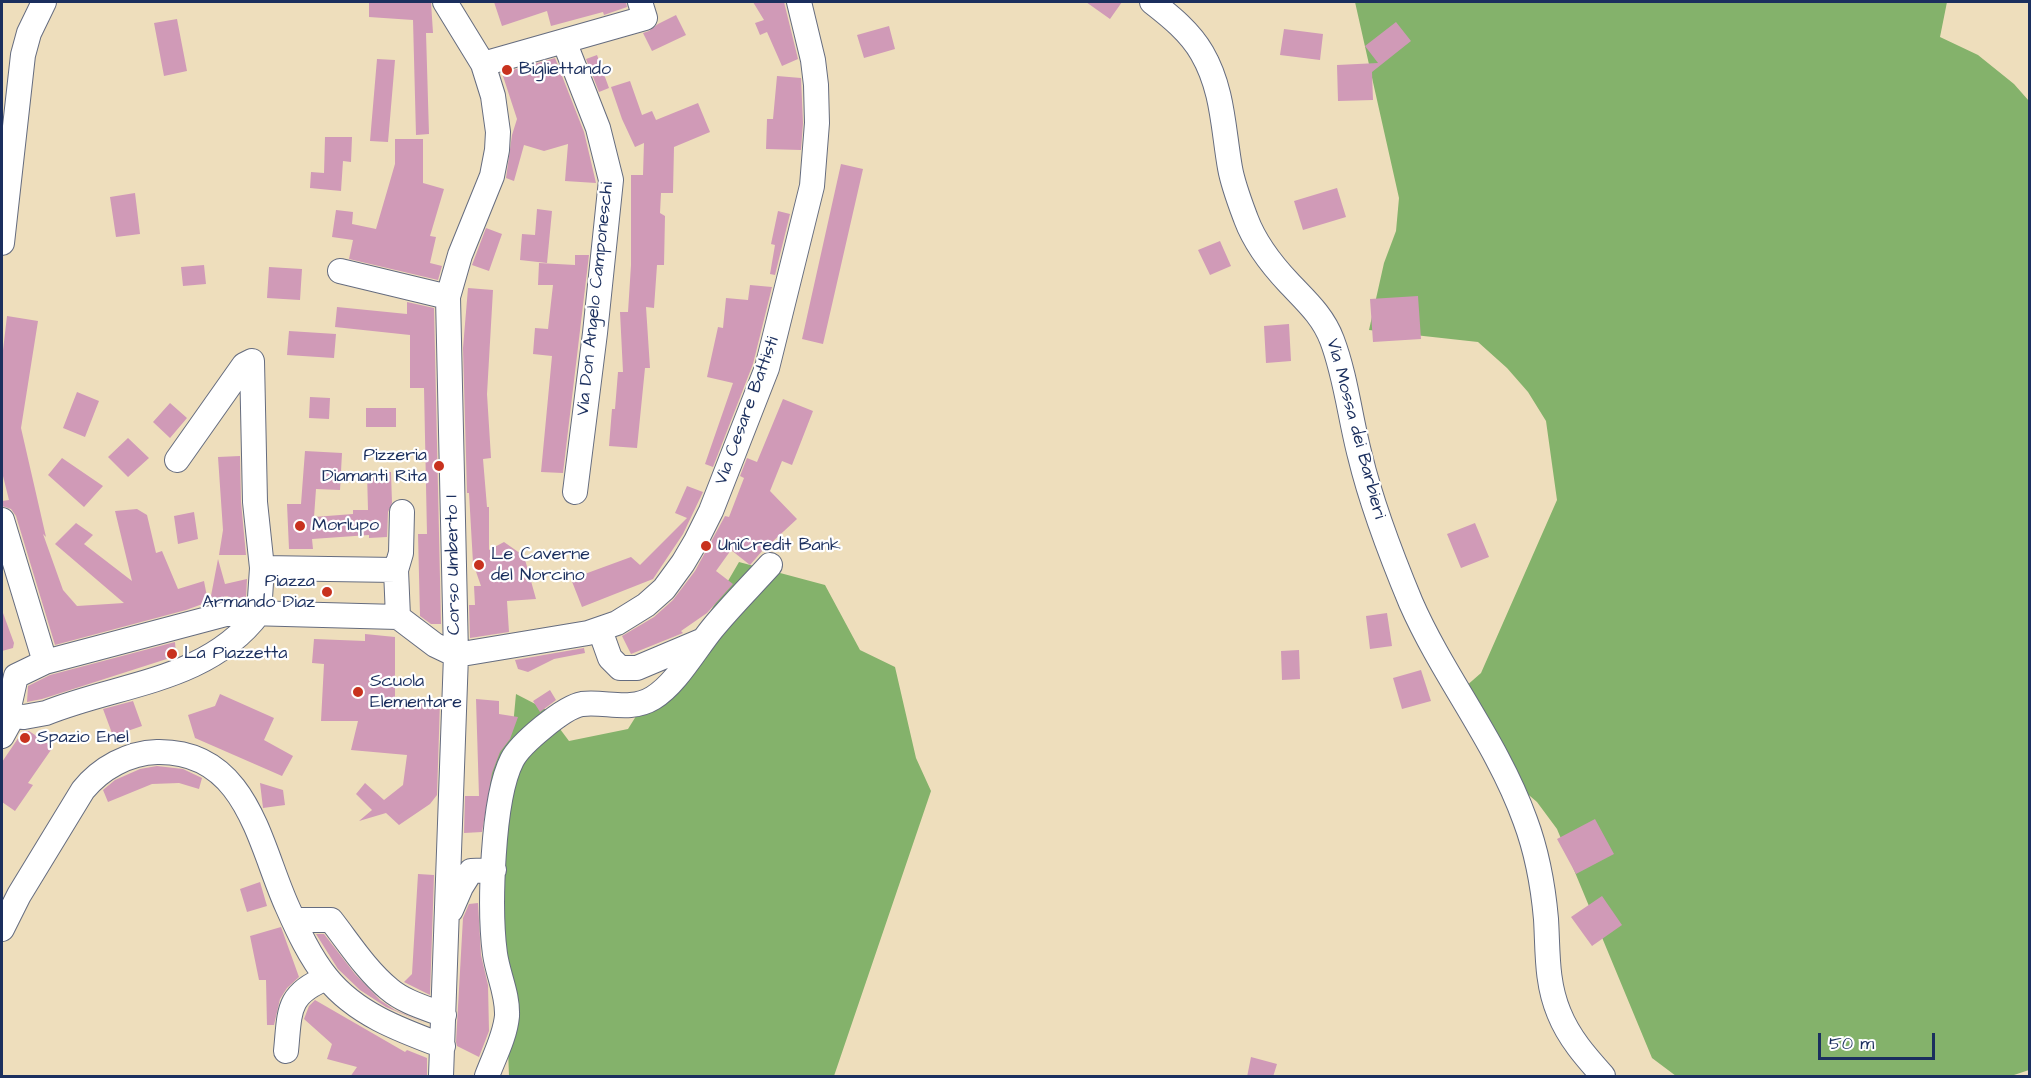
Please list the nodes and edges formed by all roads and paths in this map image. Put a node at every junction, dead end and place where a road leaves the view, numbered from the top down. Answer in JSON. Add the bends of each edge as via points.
{"nodes":[{"id":1,"x":44,"y":2,"type":"edge"},
{"id":2,"x":445,"y":2,"type":"edge"},
{"id":3,"x":640,"y":2,"type":"edge"},
{"id":4,"x":799,"y":2,"type":"edge"},
{"id":5,"x":1152,"y":2,"type":"edge"},
{"id":6,"x":564,"y":41,"type":"junction"},
{"id":7,"x":483,"y":64,"type":"junction"},
{"id":8,"x":2,"y":243,"type":"edge"},
{"id":9,"x":340,"y":271,"type":"dead end"},
{"id":10,"x":448,"y":297,"type":"junction"},
{"id":11,"x":177,"y":460,"type":"dead end"},
{"id":12,"x":575,"y":492,"type":"dead end"},
{"id":13,"x":402,"y":512,"type":"dead end"},
{"id":14,"x":2,"y":520,"type":"edge"},
{"id":15,"x":770,"y":565,"type":"dead end"},
{"id":16,"x":262,"y":568,"type":"junction"},
{"id":17,"x":396,"y":570,"type":"junction"},
{"id":18,"x":259,"y":614,"type":"junction"},
{"id":19,"x":398,"y":617,"type":"junction"},
{"id":20,"x":600,"y":630,"type":"junction"},
{"id":21,"x":703,"y":640,"type":"junction"},
{"id":22,"x":456,"y":655,"type":"junction"},
{"id":23,"x":45,"y":662,"type":"junction"},
{"id":24,"x":7,"y":726,"type":"edge"},
{"id":25,"x":494,"y":870,"type":"junction"},
{"id":26,"x":447,"y":918,"type":"junction"},
{"id":27,"x":294,"y":921,"type":"junction"},
{"id":28,"x":2,"y":929,"type":"edge"},
{"id":29,"x":327,"y":978,"type":"junction"},
{"id":30,"x":444,"y":1015,"type":"junction"},
{"id":31,"x":443,"y":1046,"type":"junction"},
{"id":32,"x":286,"y":1051,"type":"dead end"},
{"id":33,"x":441,"y":1077,"type":"edge"},
{"id":34,"x":487,"y":1077,"type":"edge"},
{"id":35,"x":1603,"y":1077,"type":"edge"}],
"edges":[{"from":1,"to":8,"type":"street","via":[[23,55]]},
{"from":2,"to":7,"type":"street","name":"Corso Umberto I"},
{"from":3,"to":6,"type":"street","via":[[645,18]]},
{"from":4,"to":20,"type":"street","name":"Via Cesare Battisti","via":[[816,86],[815,160],[807,210],[767,369],[711,511],[683,563],[646,605]]},
{"from":5,"to":35,"type":"street","name":"Via Mossa dei Barbieri","via":[[1203,55],[1219,94],[1231,174],[1247,223],[1276,268],[1319,315],[1332,340],[1360,458],[1391,553],[1422,628],[1487,738],[1530,836],[1543,887],[1548,972],[1555,1004],[1576,1045]]},
{"from":6,"to":7,"type":"street"},
{"from":6,"to":12,"type":"street","name":"Via Don Angelo Camponeschi","via":[[598,128],[611,180]]},
{"from":7,"to":10,"type":"street","name":"Corso Umberto I","via":[[495,106],[496,157]]},
{"from":9,"to":10,"type":"street"},
{"from":10,"to":22,"type":"street","name":"Corso Umberto I"},
{"from":11,"to":16,"type":"street","via":[[244,365],[252,361],[255,502]]},
{"from":13,"to":17,"type":"street","via":[[401,553]]},
{"from":14,"to":23,"type":"street"},
{"from":15,"to":21,"type":"street"},
{"from":16,"to":17,"type":"street"},
{"from":16,"to":18,"type":"street"},
{"from":17,"to":19,"type":"street"},
{"from":18,"to":19,"type":"street"},
{"from":18,"to":23,"type":"street","via":[[214,616]]},
{"from":18,"to":24,"type":"street","via":[[229,645],[187,668],[24,717]]},
{"from":19,"to":22,"type":"street","via":[[435,645]]},
{"from":20,"to":21,"type":"street","via":[[610,657],[620,668],[637,668]]},
{"from":20,"to":22,"type":"street","name":"Via Cesare Battisti"},
{"from":21,"to":25,"type":"street","via":[[667,686],[652,698],[627,706],[575,706],[522,746],[512,760],[502,788]]},
{"from":22,"to":26,"type":"street","name":"Corso Umberto I"},
{"from":23,"to":24,"type":"street","via":[[16,675]]},
{"from":25,"to":26,"type":"street","via":[[471,872]]},
{"from":25,"to":34,"type":"street","via":[[494,945],[507,1014]]},
{"from":26,"to":30,"type":"street","name":"Corso Umberto I"},
{"from":27,"to":28,"type":"street","via":[[245,803],[210,766],[172,753],[126,758],[105,769],[82,790]]},
{"from":27,"to":29,"type":"street"},
{"from":27,"to":30,"type":"street","via":[[331,920],[389,990]]},
{"from":29,"to":31,"type":"street","via":[[366,1012]]},
{"from":29,"to":32,"type":"street","via":[[309,986],[296,999]]},
{"from":30,"to":31,"type":"street","name":"Corso Umberto I"},
{"from":31,"to":33,"type":"street","name":"Corso Umberto I"}]}
